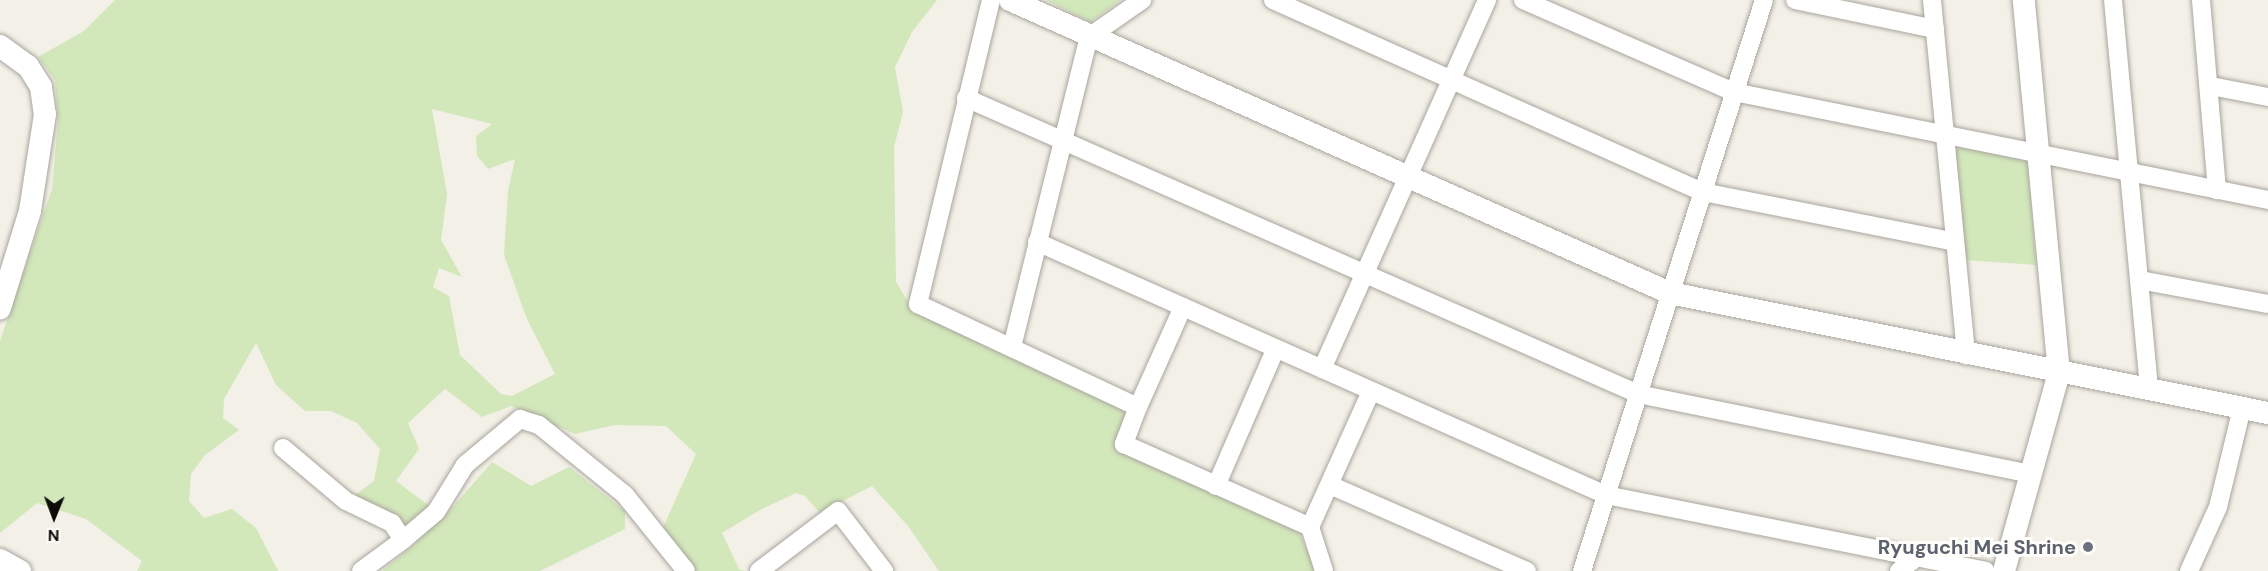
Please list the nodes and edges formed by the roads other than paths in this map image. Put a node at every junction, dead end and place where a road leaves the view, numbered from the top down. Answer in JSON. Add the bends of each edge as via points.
{"nodes":[{"id":1,"x":990,"y":0,"type":"edge"},
{"id":2,"x":1010,"y":0,"type":"edge"},
{"id":3,"x":1142,"y":0,"type":"edge"},
{"id":4,"x":1273,"y":0,"type":"edge"},
{"id":5,"x":1487,"y":0,"type":"edge"},
{"id":6,"x":1523,"y":0,"type":"edge"},
{"id":7,"x":1764,"y":0,"type":"edge"},
{"id":8,"x":1795,"y":0,"type":"edge"},
{"id":9,"x":1932,"y":0,"type":"edge"},
{"id":10,"x":2024,"y":0,"type":"edge"},
{"id":11,"x":2113,"y":0,"type":"edge"},
{"id":12,"x":2201,"y":0,"type":"edge"},
{"id":13,"x":1935,"y":28,"type":"junction"},
{"id":14,"x":1089,"y":37,"type":"junction"},
{"id":15,"x":0,"y":46,"type":"edge"},
{"id":16,"x":1452,"y":80,"type":"junction"},
{"id":17,"x":2211,"y":86,"type":"junction"},
{"id":18,"x":1734,"y":92,"type":"junction"},
{"id":19,"x":2268,"y":97,"type":"edge"},
{"id":20,"x":966,"y":98,"type":"junction"},
{"id":21,"x":1945,"y":134,"type":"junction"},
{"id":22,"x":1063,"y":141,"type":"junction"},
{"id":23,"x":2038,"y":152,"type":"junction"},
{"id":24,"x":2128,"y":172,"type":"junction"},
{"id":25,"x":1408,"y":179,"type":"junction"},
{"id":26,"x":2217,"y":190,"type":"junction"},
{"id":27,"x":1703,"y":192,"type":"junction"},
{"id":28,"x":2268,"y":200,"type":"edge"},
{"id":29,"x":1037,"y":242,"type":"junction"},
{"id":30,"x":1955,"y":242,"type":"junction"},
{"id":31,"x":1365,"y":275,"type":"junction"},
{"id":32,"x":2140,"y":280,"type":"junction"},
{"id":33,"x":1670,"y":293,"type":"junction"},
{"id":34,"x":2268,"y":304,"type":"edge"},
{"id":35,"x":1183,"y":307,"type":"junction"},
{"id":36,"x":0,"y":308,"type":"edge"},
{"id":37,"x":1012,"y":347,"type":"junction"},
{"id":38,"x":1276,"y":348,"type":"junction"},
{"id":39,"x":1966,"y":355,"type":"junction"},
{"id":40,"x":1322,"y":369,"type":"junction"},
{"id":41,"x":2059,"y":373,"type":"junction"},
{"id":42,"x":2149,"y":389,"type":"junction"},
{"id":43,"x":1371,"y":391,"type":"junction"},
{"id":44,"x":1638,"y":394,"type":"junction"},
{"id":45,"x":1138,"y":407,"type":"junction"},
{"id":46,"x":2242,"y":408,"type":"junction"},
{"id":47,"x":2268,"y":413,"type":"edge"},
{"id":48,"x":283,"y":448,"type":"dead end"},
{"id":49,"x":2031,"y":474,"type":"junction"},
{"id":50,"x":1330,"y":485,"type":"junction"},
{"id":51,"x":1216,"y":486,"type":"junction"},
{"id":52,"x":1606,"y":495,"type":"junction"},
{"id":53,"x":1310,"y":527,"type":"junction"},
{"id":54,"x":403,"y":540,"type":"junction"},
{"id":55,"x":1917,"y":557,"type":"junction"},
{"id":56,"x":0,"y":560,"type":"edge"},
{"id":57,"x":20,"y":571,"type":"edge"},
{"id":58,"x":361,"y":571,"type":"edge"},
{"id":59,"x":686,"y":571,"type":"edge"},
{"id":60,"x":759,"y":571,"type":"edge"},
{"id":61,"x":884,"y":571,"type":"edge"},
{"id":62,"x":1324,"y":571,"type":"edge"},
{"id":63,"x":1527,"y":571,"type":"edge"},
{"id":64,"x":1582,"y":571,"type":"edge"},
{"id":65,"x":1899,"y":571,"type":"edge"},
{"id":66,"x":1985,"y":571,"type":"edge"},
{"id":67,"x":2004,"y":571,"type":"edge"},
{"id":68,"x":2188,"y":571,"type":"edge"}],
"edges":[{"from":1,"to":20,"type":"street"},
{"from":2,"to":14,"type":"street"},
{"from":3,"to":14,"type":"street"},
{"from":4,"to":16,"type":"street"},
{"from":5,"to":16,"type":"street"},
{"from":6,"to":18,"type":"street"},
{"from":7,"to":18,"type":"street"},
{"from":8,"to":13,"type":"street"},
{"from":9,"to":13,"type":"street"},
{"from":10,"to":23,"type":"street"},
{"from":11,"to":24,"type":"street"},
{"from":12,"to":17,"type":"street"},
{"from":13,"to":21,"type":"street"},
{"from":14,"to":22,"type":"street"},
{"from":14,"to":25,"type":"street"},
{"from":15,"to":36,"type":"street","via":[[28,66],[42,87],[45,114],[30,211]]},
{"from":16,"to":25,"type":"street"},
{"from":16,"to":27,"type":"street"},
{"from":17,"to":19,"type":"street"},
{"from":17,"to":26,"type":"street"},
{"from":18,"to":21,"type":"street"},
{"from":18,"to":27,"type":"street"},
{"from":20,"to":22,"type":"street"},
{"from":20,"to":37,"type":"street","via":[[918,304]]},
{"from":21,"to":23,"type":"street"},
{"from":21,"to":30,"type":"street"},
{"from":22,"to":29,"type":"street"},
{"from":22,"to":31,"type":"street"},
{"from":23,"to":24,"type":"street"},
{"from":23,"to":41,"type":"street"},
{"from":24,"to":26,"type":"street"},
{"from":24,"to":32,"type":"street"},
{"from":25,"to":31,"type":"street"},
{"from":25,"to":33,"type":"street"},
{"from":26,"to":28,"type":"street"},
{"from":27,"to":30,"type":"street"},
{"from":27,"to":33,"type":"street"},
{"from":29,"to":35,"type":"street"},
{"from":29,"to":37,"type":"street"},
{"from":30,"to":39,"type":"street"},
{"from":31,"to":40,"type":"street"},
{"from":31,"to":44,"type":"street"},
{"from":32,"to":34,"type":"street"},
{"from":32,"to":42,"type":"street"},
{"from":33,"to":39,"type":"street"},
{"from":33,"to":44,"type":"street"},
{"from":35,"to":38,"type":"street"},
{"from":35,"to":45,"type":"street"},
{"from":37,"to":45,"type":"street"},
{"from":38,"to":40,"type":"street"},
{"from":38,"to":51,"type":"street"},
{"from":39,"to":41,"type":"street"},
{"from":40,"to":43,"type":"street"},
{"from":41,"to":42,"type":"street"},
{"from":41,"to":49,"type":"street"},
{"from":42,"to":46,"type":"street"},
{"from":43,"to":50,"type":"street"},
{"from":43,"to":52,"type":"street"},
{"from":44,"to":49,"type":"street"},
{"from":44,"to":52,"type":"street"},
{"from":45,"to":51,"type":"street","via":[[1124,444]]},
{"from":46,"to":47,"type":"street"},
{"from":46,"to":68,"type":"street","via":[[2218,507]]},
{"from":48,"to":54,"type":"street","via":[[346,501],[392,523]]},
{"from":49,"to":67,"type":"street"},
{"from":50,"to":53,"type":"street"},
{"from":50,"to":63,"type":"street"},
{"from":51,"to":53,"type":"street"},
{"from":52,"to":55,"type":"street"},
{"from":52,"to":64,"type":"street"},
{"from":53,"to":62,"type":"street"},
{"from":54,"to":58,"type":"street"},
{"from":54,"to":59,"type":"street","via":[[436,512],[465,465],[520,419],[539,425],[625,495]]},
{"from":55,"to":65,"type":"street"},
{"from":55,"to":66,"type":"street"},
{"from":56,"to":57,"type":"street"},
{"from":60,"to":61,"type":"street","via":[[837,511]]}]}
